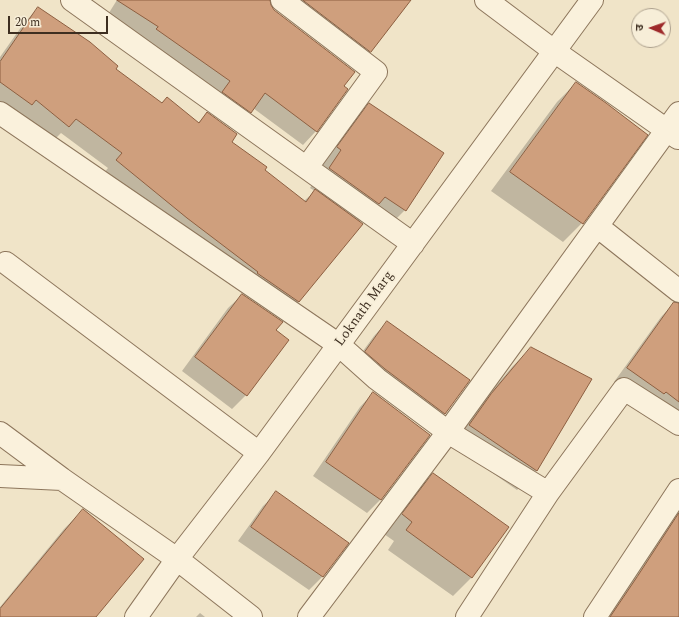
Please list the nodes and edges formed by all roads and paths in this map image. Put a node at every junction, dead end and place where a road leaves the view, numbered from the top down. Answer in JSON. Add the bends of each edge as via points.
{"nodes":[{"id":1,"x":72,"y":0,"type":"edge"},
{"id":2,"x":282,"y":0,"type":"edge"},
{"id":3,"x":486,"y":0,"type":"edge"},
{"id":4,"x":592,"y":0,"type":"edge"},
{"id":5,"x":554,"y":51,"type":"junction"},
{"id":6,"x":0,"y":112,"type":"edge"},
{"id":7,"x":675,"y":127,"type":"edge"},
{"id":8,"x":306,"y":168,"type":"junction"},
{"id":9,"x":597,"y":226,"type":"junction"},
{"id":10,"x":413,"y":244,"type":"junction"},
{"id":11,"x":6,"y":262,"type":"dead end"},
{"id":12,"x":679,"y":290,"type":"edge"},
{"id":13,"x":339,"y":345,"type":"junction"},
{"id":14,"x":679,"y":424,"type":"edge"},
{"id":15,"x":448,"y":432,"type":"junction"},
{"id":16,"x":0,"y":433,"type":"edge"},
{"id":17,"x":260,"y":453,"type":"junction"},
{"id":18,"x":0,"y":476,"type":"edge"},
{"id":19,"x":62,"y":479,"type":"junction"},
{"id":20,"x":679,"y":490,"type":"edge"},
{"id":21,"x":548,"y":493,"type":"junction"},
{"id":22,"x":177,"y":559,"type":"junction"},
{"id":23,"x":136,"y":617,"type":"edge"},
{"id":24,"x":252,"y":617,"type":"edge"},
{"id":25,"x":309,"y":617,"type":"edge"},
{"id":26,"x":467,"y":617,"type":"edge"},
{"id":27,"x":595,"y":617,"type":"edge"}],
"edges":[{"from":1,"to":8,"type":"street"},
{"from":2,"to":8,"type":"street","via":[[376,72]]},
{"from":3,"to":5,"type":"street"},
{"from":4,"to":5,"type":"street","name":"Loknath Marg"},
{"from":5,"to":7,"type":"street"},
{"from":5,"to":10,"type":"street","name":"Loknath Marg"},
{"from":6,"to":13,"type":"street"},
{"from":7,"to":9,"type":"street"},
{"from":8,"to":10,"type":"street"},
{"from":9,"to":12,"type":"street"},
{"from":9,"to":15,"type":"street"},
{"from":10,"to":13,"type":"street","name":"Loknath Marg"},
{"from":11,"to":17,"type":"street"},
{"from":13,"to":15,"type":"street","via":[[377,378]]},
{"from":13,"to":17,"type":"street","name":"Loknath Marg"},
{"from":14,"to":21,"type":"street","via":[[624,389]]},
{"from":15,"to":21,"type":"street"},
{"from":15,"to":25,"type":"street"},
{"from":16,"to":19,"type":"street"},
{"from":17,"to":22,"type":"street","name":"Loknath Marg"},
{"from":18,"to":19,"type":"street"},
{"from":19,"to":22,"type":"street"},
{"from":20,"to":27,"type":"street"},
{"from":21,"to":26,"type":"street"},
{"from":22,"to":23,"type":"street","name":"Loknath Marg"},
{"from":22,"to":24,"type":"street"}]}
